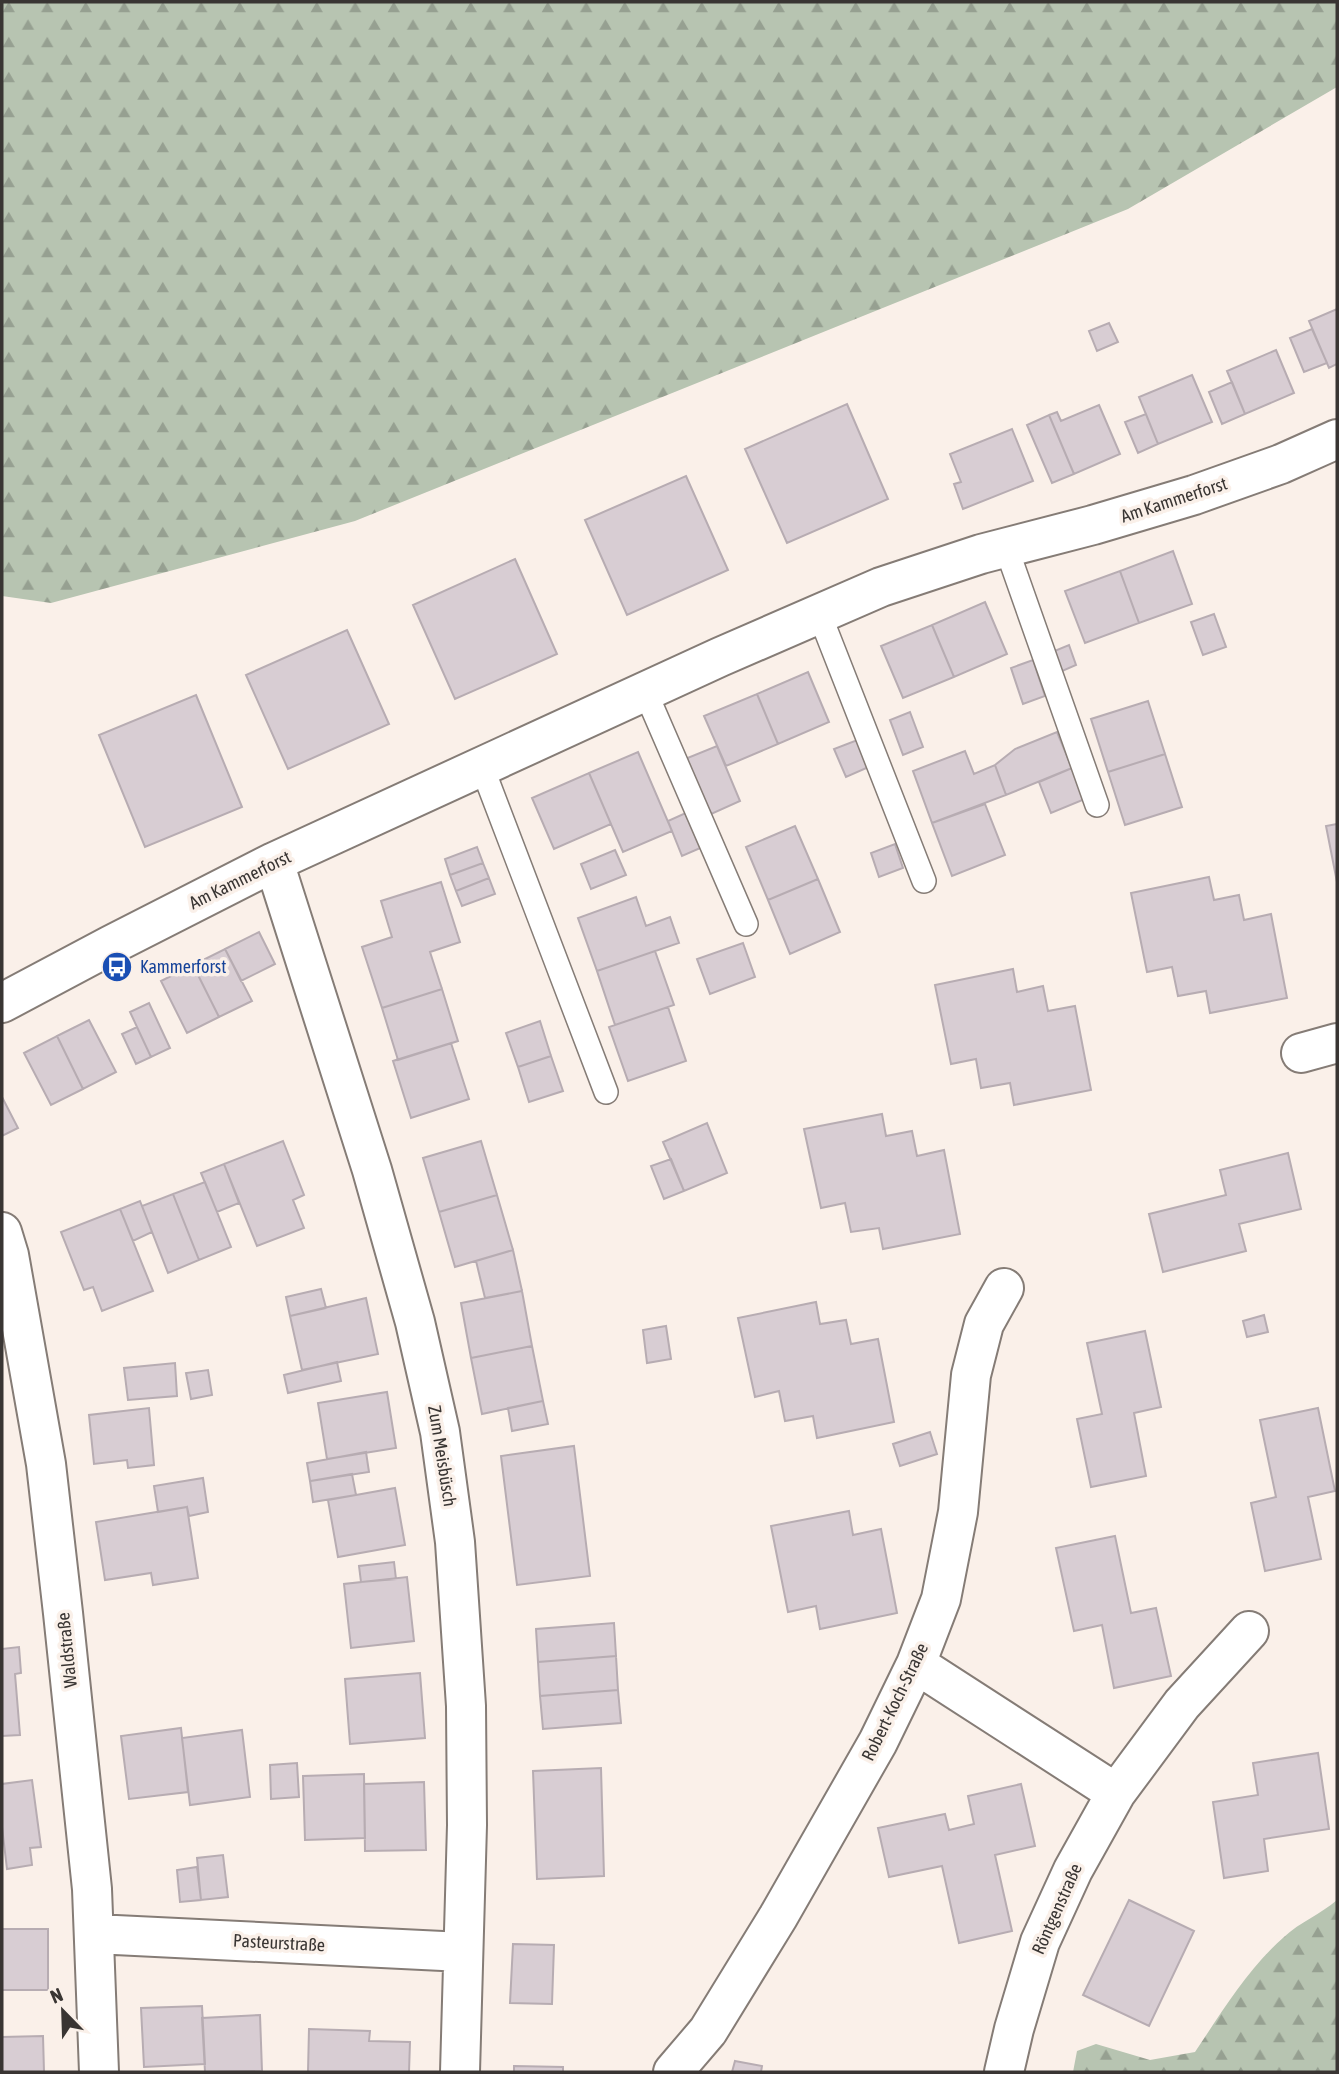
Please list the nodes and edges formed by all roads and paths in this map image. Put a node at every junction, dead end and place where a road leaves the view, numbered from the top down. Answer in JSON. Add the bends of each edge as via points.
{"nodes":[{"id":1,"x":1337,"y":439,"type":"edge"},
{"id":2,"x":1006,"y":547,"type":"junction"},
{"id":3,"x":819,"y":613,"type":"junction"},
{"id":4,"x":645,"y":691,"type":"junction"},
{"id":5,"x":482,"y":767,"type":"junction"},
{"id":6,"x":1097,"y":804,"type":"dead end"},
{"id":7,"x":274,"y":862,"type":"junction"},
{"id":8,"x":924,"y":881,"type":"dead end"},
{"id":9,"x":746,"y":924,"type":"dead end"},
{"id":10,"x":2,"y":1003,"type":"edge"},
{"id":11,"x":606,"y":1092,"type":"dead end"},
{"id":12,"x":2,"y":1232,"type":"edge"},
{"id":13,"x":1004,"y":1288,"type":"dead end"},
{"id":14,"x":1249,"y":1631,"type":"dead end"},
{"id":15,"x":916,"y":1664,"type":"junction"},
{"id":16,"x":1116,"y":1793,"type":"junction"},
{"id":17,"x":95,"y":1934,"type":"junction"},
{"id":18,"x":463,"y":1952,"type":"junction"},
{"id":19,"x":99,"y":2072,"type":"edge"},
{"id":20,"x":460,"y":2072,"type":"edge"},
{"id":21,"x":673,"y":2072,"type":"edge"},
{"id":22,"x":1004,"y":2072,"type":"edge"}],
"edges":[{"from":1,"to":2,"type":"street","name":"Am Kammerforst","via":[[1194,495]]},
{"from":2,"to":3,"type":"street","name":"Am Kammerforst","via":[[881,587]]},
{"from":2,"to":6,"type":"lane"},
{"from":3,"to":4,"type":"street","name":"Am Kammerforst"},
{"from":3,"to":8,"type":"lane"},
{"from":4,"to":5,"type":"street","name":"Am Kammerforst"},
{"from":4,"to":9,"type":"lane"},
{"from":5,"to":7,"type":"street","name":"Am Kammerforst"},
{"from":5,"to":11,"type":"lane"},
{"from":7,"to":10,"type":"street","name":"Am Kammerforst"},
{"from":7,"to":18,"type":"street","name":"Zum Meisbüsch","via":[[372,1170],[440,1432],[455,1542],[466,1706]]},
{"from":12,"to":17,"type":"street","name":"Waldstraße","via":[[46,1464]]},
{"from":13,"to":15,"type":"street","name":"Robert-Koch-Straße","via":[[984,1324],[974,1362],[958,1512],[941,1598]]},
{"from":14,"to":16,"type":"street","name":"Röntgenstraße","via":[[1182,1704]]},
{"from":15,"to":16,"type":"street"},
{"from":15,"to":21,"type":"street","name":"Robert-Koch-Straße","via":[[878,1742],[779,1917],[708,2031]]},
{"from":16,"to":22,"type":"street","name":"Röntgenstraße","via":[[1040,1942]]},
{"from":17,"to":18,"type":"street","name":"Pasteurstraße"},
{"from":17,"to":19,"type":"street","name":"Waldstraße"},
{"from":18,"to":20,"type":"street","name":"Zum Meisbüsch"}]}
